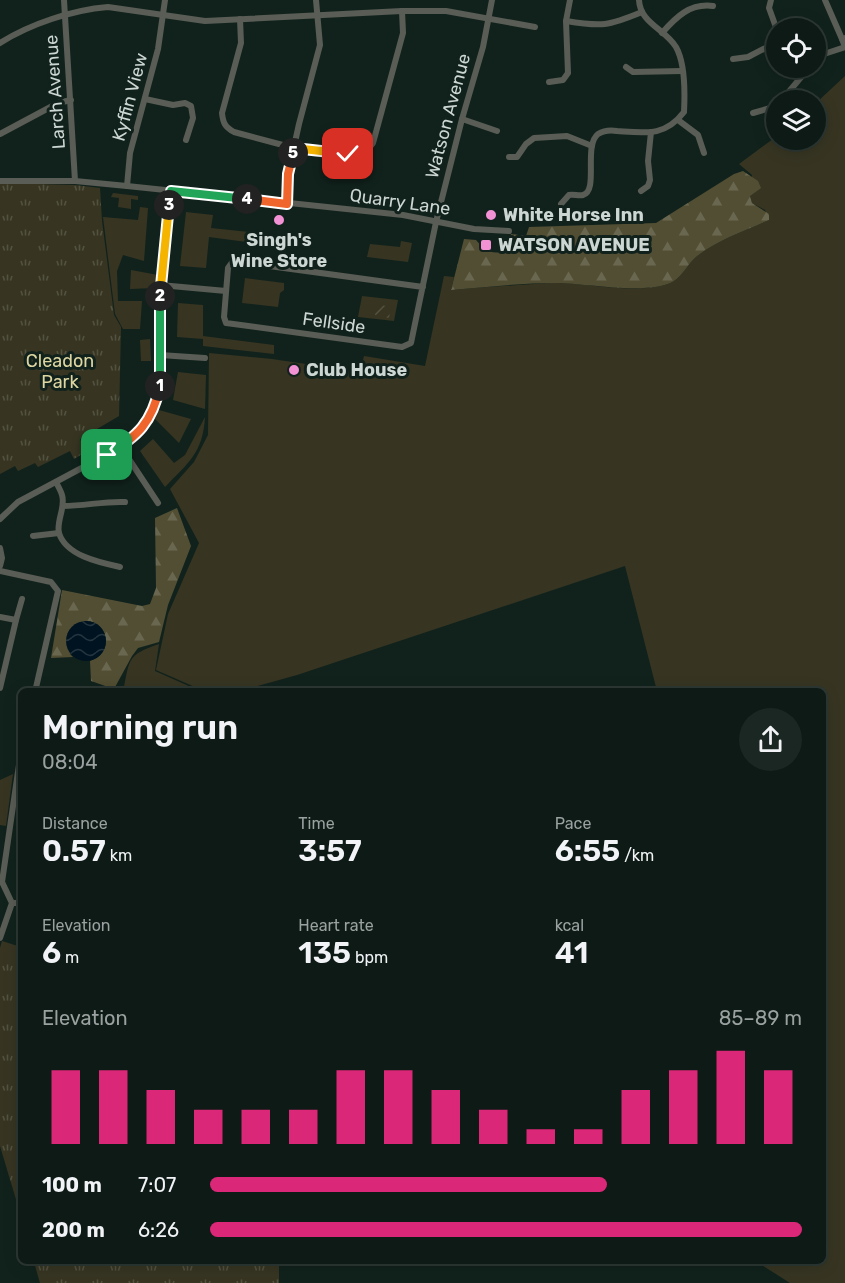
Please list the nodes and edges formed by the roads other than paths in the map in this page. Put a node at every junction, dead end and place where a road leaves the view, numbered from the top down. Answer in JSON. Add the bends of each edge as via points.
{"nodes":[{"id":1,"x":64,"y":0,"type":"edge"},
{"id":2,"x":165,"y":0,"type":"edge"},
{"id":3,"x":316,"y":0,"type":"edge"},
{"id":4,"x":492,"y":0,"type":"edge"},
{"id":5,"x":570,"y":0,"type":"edge"},
{"id":6,"x":639,"y":0,"type":"edge"},
{"id":7,"x":771,"y":0,"type":"edge"},
{"id":8,"x":825,"y":0,"type":"edge"},
{"id":9,"x":713,"y":6,"type":"dead end"},
{"id":10,"x":402,"y":11,"type":"junction"},
{"id":11,"x":642,"y":12,"type":"junction"},
{"id":12,"x":164,"y":15,"type":"junction"},
{"id":13,"x":317,"y":15,"type":"junction"},
{"id":14,"x":65,"y":16,"type":"junction"},
{"id":15,"x":488,"y":18,"type":"junction"},
{"id":16,"x":773,"y":18,"type":"edge"},
{"id":17,"x":240,"y":19,"type":"junction"},
{"id":18,"x":566,"y":21,"type":"junction"},
{"id":19,"x":535,"y":27,"type":"dead end"},
{"id":20,"x":662,"y":33,"type":"junction"},
{"id":21,"x":844,"y":39,"type":"edge"},
{"id":22,"x":0,"y":43,"type":"edge"},
{"id":23,"x":766,"y":48,"type":"edge"},
{"id":24,"x":826,"y":53,"type":"edge"},
{"id":25,"x":733,"y":59,"type":"dead end"},
{"id":26,"x":626,"y":67,"type":"dead end"},
{"id":27,"x":682,"y":71,"type":"junction"},
{"id":28,"x":633,"y":72,"type":"junction"},
{"id":29,"x":627,"y":78,"type":"dead end"},
{"id":30,"x":800,"y":78,"type":"edge"},
{"id":31,"x":549,"y":82,"type":"dead end"},
{"id":32,"x":790,"y":90,"type":"edge"},
{"id":33,"x":145,"y":99,"type":"junction"},
{"id":34,"x":71,"y":100,"type":"junction"},
{"id":35,"x":766,"y":109,"type":"edge"},
{"id":36,"x":753,"y":113,"type":"dead end"},
{"id":37,"x":462,"y":120,"type":"junction"},
{"id":38,"x":678,"y":120,"type":"junction"},
{"id":39,"x":497,"y":131,"type":"dead end"},
{"id":40,"x":651,"y":132,"type":"junction"},
{"id":41,"x":0,"y":134,"type":"edge"},
{"id":42,"x":186,"y":140,"type":"dead end"},
{"id":43,"x":591,"y":146,"type":"junction"},
{"id":44,"x":294,"y":148,"type":"junction"},
{"id":45,"x":704,"y":153,"type":"dead end"},
{"id":46,"x":509,"y":157,"type":"dead end"},
{"id":47,"x":0,"y":181,"type":"edge"},
{"id":48,"x":75,"y":182,"type":"junction"},
{"id":49,"x":127,"y":186,"type":"junction"},
{"id":50,"x":171,"y":191,"type":"junction"},
{"id":51,"x":641,"y":191,"type":"dead end"},
{"id":52,"x":287,"y":204,"type":"junction"},
{"id":53,"x":561,"y":204,"type":"dead end"},
{"id":54,"x":436,"y":222,"type":"junction"},
{"id":55,"x":509,"y":231,"type":"dead end"},
{"id":56,"x":160,"y":285,"type":"junction"},
{"id":57,"x":423,"y":287,"type":"junction"},
{"id":58,"x":226,"y":291,"type":"junction"},
{"id":59,"x":160,"y":355,"type":"junction"},
{"id":60,"x":205,"y":358,"type":"dead end"},
{"id":61,"x":121,"y":447,"type":"junction"},
{"id":62,"x":56,"y":482,"type":"junction"},
{"id":63,"x":125,"y":502,"type":"dead end"},
{"id":64,"x":158,"y":503,"type":"dead end"},
{"id":65,"x":63,"y":506,"type":"junction"},
{"id":66,"x":0,"y":519,"type":"edge"},
{"id":67,"x":59,"y":533,"type":"junction"},
{"id":68,"x":33,"y":536,"type":"dead end"},
{"id":69,"x":0,"y":548,"type":"edge"},
{"id":70,"x":0,"y":566,"type":"edge"},
{"id":71,"x":120,"y":567,"type":"dead end"},
{"id":72,"x":0,"y":571,"type":"edge"},
{"id":73,"x":22,"y":600,"type":"dead end"},
{"id":74,"x":0,"y":616,"type":"edge"},
{"id":75,"x":16,"y":620,"type":"junction"},
{"id":76,"x":0,"y":688,"type":"edge"},
{"id":77,"x":36,"y":688,"type":"edge"},
{"id":78,"x":18,"y":772,"type":"edge"},
{"id":79,"x":12,"y":903,"type":"junction"},
{"id":80,"x":18,"y":903,"type":"edge"},
{"id":81,"x":0,"y":938,"type":"edge"}],
"edges":[{"from":1,"to":14,"type":"street","name":"Larch Avenue"},
{"from":2,"to":12,"type":"street","name":"Kyffin View"},
{"from":3,"to":13,"type":"street"},
{"from":4,"to":15,"type":"street","name":"Watson Avenue"},
{"from":5,"to":18,"type":"street"},
{"from":6,"to":11,"type":"street"},
{"from":7,"to":16,"type":"street"},
{"from":8,"to":21,"type":"street"},
{"from":9,"to":20,"type":"street","via":[[687,10]]},
{"from":10,"to":13,"type":"street"},
{"from":10,"to":15,"type":"street","via":[[446,11]]},
{"from":10,"to":44,"type":"street","via":[[404,33],[373,143],[359,153],[348,154]]},
{"from":11,"to":18,"type":"street","via":[[614,24]]},
{"from":11,"to":20,"type":"street"},
{"from":12,"to":14,"type":"street","via":[[108,7]]},
{"from":12,"to":17,"type":"street","via":[[205,21]]},
{"from":12,"to":33,"type":"street","name":"Kyffin View"},
{"from":13,"to":17,"type":"street"},
{"from":13,"to":44,"type":"street","via":[[320,45]]},
{"from":14,"to":22,"type":"street"},
{"from":14,"to":34,"type":"street","name":"Larch Avenue"},
{"from":15,"to":19,"type":"street"},
{"from":15,"to":37,"type":"street","name":"Watson Avenue"},
{"from":17,"to":44,"type":"street","via":[[241,43],[223,122],[234,132]]},
{"from":18,"to":31,"type":"street","via":[[568,73],[563,80]]},
{"from":20,"to":27,"type":"street","via":[[681,57]]},
{"from":21,"to":24,"type":"street","via":[[845,47]]},
{"from":23,"to":25,"type":"street"},
{"from":26,"to":28,"type":"street"},
{"from":27,"to":28,"type":"street"},
{"from":27,"to":38,"type":"street","via":[[684,112]]},
{"from":28,"to":29,"type":"street"},
{"from":30,"to":32,"type":"street"},
{"from":33,"to":42,"type":"street","via":[[191,106],[193,118]]},
{"from":33,"to":49,"type":"street","name":"Kyffin View","via":[[130,153]]},
{"from":34,"to":41,"type":"street"},
{"from":34,"to":48,"type":"street","name":"Larch Avenue"},
{"from":35,"to":36,"type":"street"},
{"from":37,"to":39,"type":"street"},
{"from":37,"to":54,"type":"street","name":"Watson Avenue"},
{"from":38,"to":40,"type":"street","via":[[661,131]]},
{"from":38,"to":45,"type":"street","via":[[698,135]]},
{"from":40,"to":43,"type":"street","via":[[610,130],[599,134]]},
{"from":40,"to":51,"type":"street","via":[[650,180]]},
{"from":43,"to":46,"type":"street","via":[[567,136],[534,138],[517,157]]},
{"from":43,"to":53,"type":"street","via":[[588,192],[569,195]]},
{"from":44,"to":52,"type":"street"},
{"from":47,"to":48,"type":"street","name":"Quarry Lane"},
{"from":48,"to":49,"type":"street","name":"Quarry Lane"},
{"from":49,"to":50,"type":"street","name":"Quarry Lane"},
{"from":50,"to":52,"type":"street","name":"Quarry Lane"},
{"from":50,"to":56,"type":"street"},
{"from":52,"to":54,"type":"street","name":"Quarry Lane","via":[[403,214]]},
{"from":54,"to":55,"type":"street","name":"Quarry Lane","via":[[474,230]]},
{"from":54,"to":57,"type":"street","name":"Watson Avenue"},
{"from":56,"to":58,"type":"street"},
{"from":56,"to":59,"type":"street"},
{"from":57,"to":58,"type":"street","via":[[233,261],[228,268]]},
{"from":57,"to":58,"type":"street","name":"Fellside","via":[[411,343],[402,347],[226,323]]},
{"from":59,"to":60,"type":"street"},
{"from":59,"to":61,"type":"street","via":[[156,403],[149,419]]},
{"from":61,"to":62,"type":"street"},
{"from":61,"to":64,"type":"street"},
{"from":62,"to":65,"type":"street"},
{"from":62,"to":66,"type":"street","via":[[18,502]]},
{"from":63,"to":65,"type":"street"},
{"from":65,"to":67,"type":"street"},
{"from":67,"to":68,"type":"street"},
{"from":67,"to":71,"type":"street","via":[[80,555]]},
{"from":69,"to":70,"type":"street"},
{"from":72,"to":77,"type":"street","via":[[51,582],[58,591]]},
{"from":73,"to":75,"type":"street"},
{"from":74,"to":75,"type":"street"},
{"from":75,"to":76,"type":"street"},
{"from":78,"to":79,"type":"street","via":[[2,882]]},
{"from":79,"to":80,"type":"street"},
{"from":79,"to":81,"type":"street"}]}
